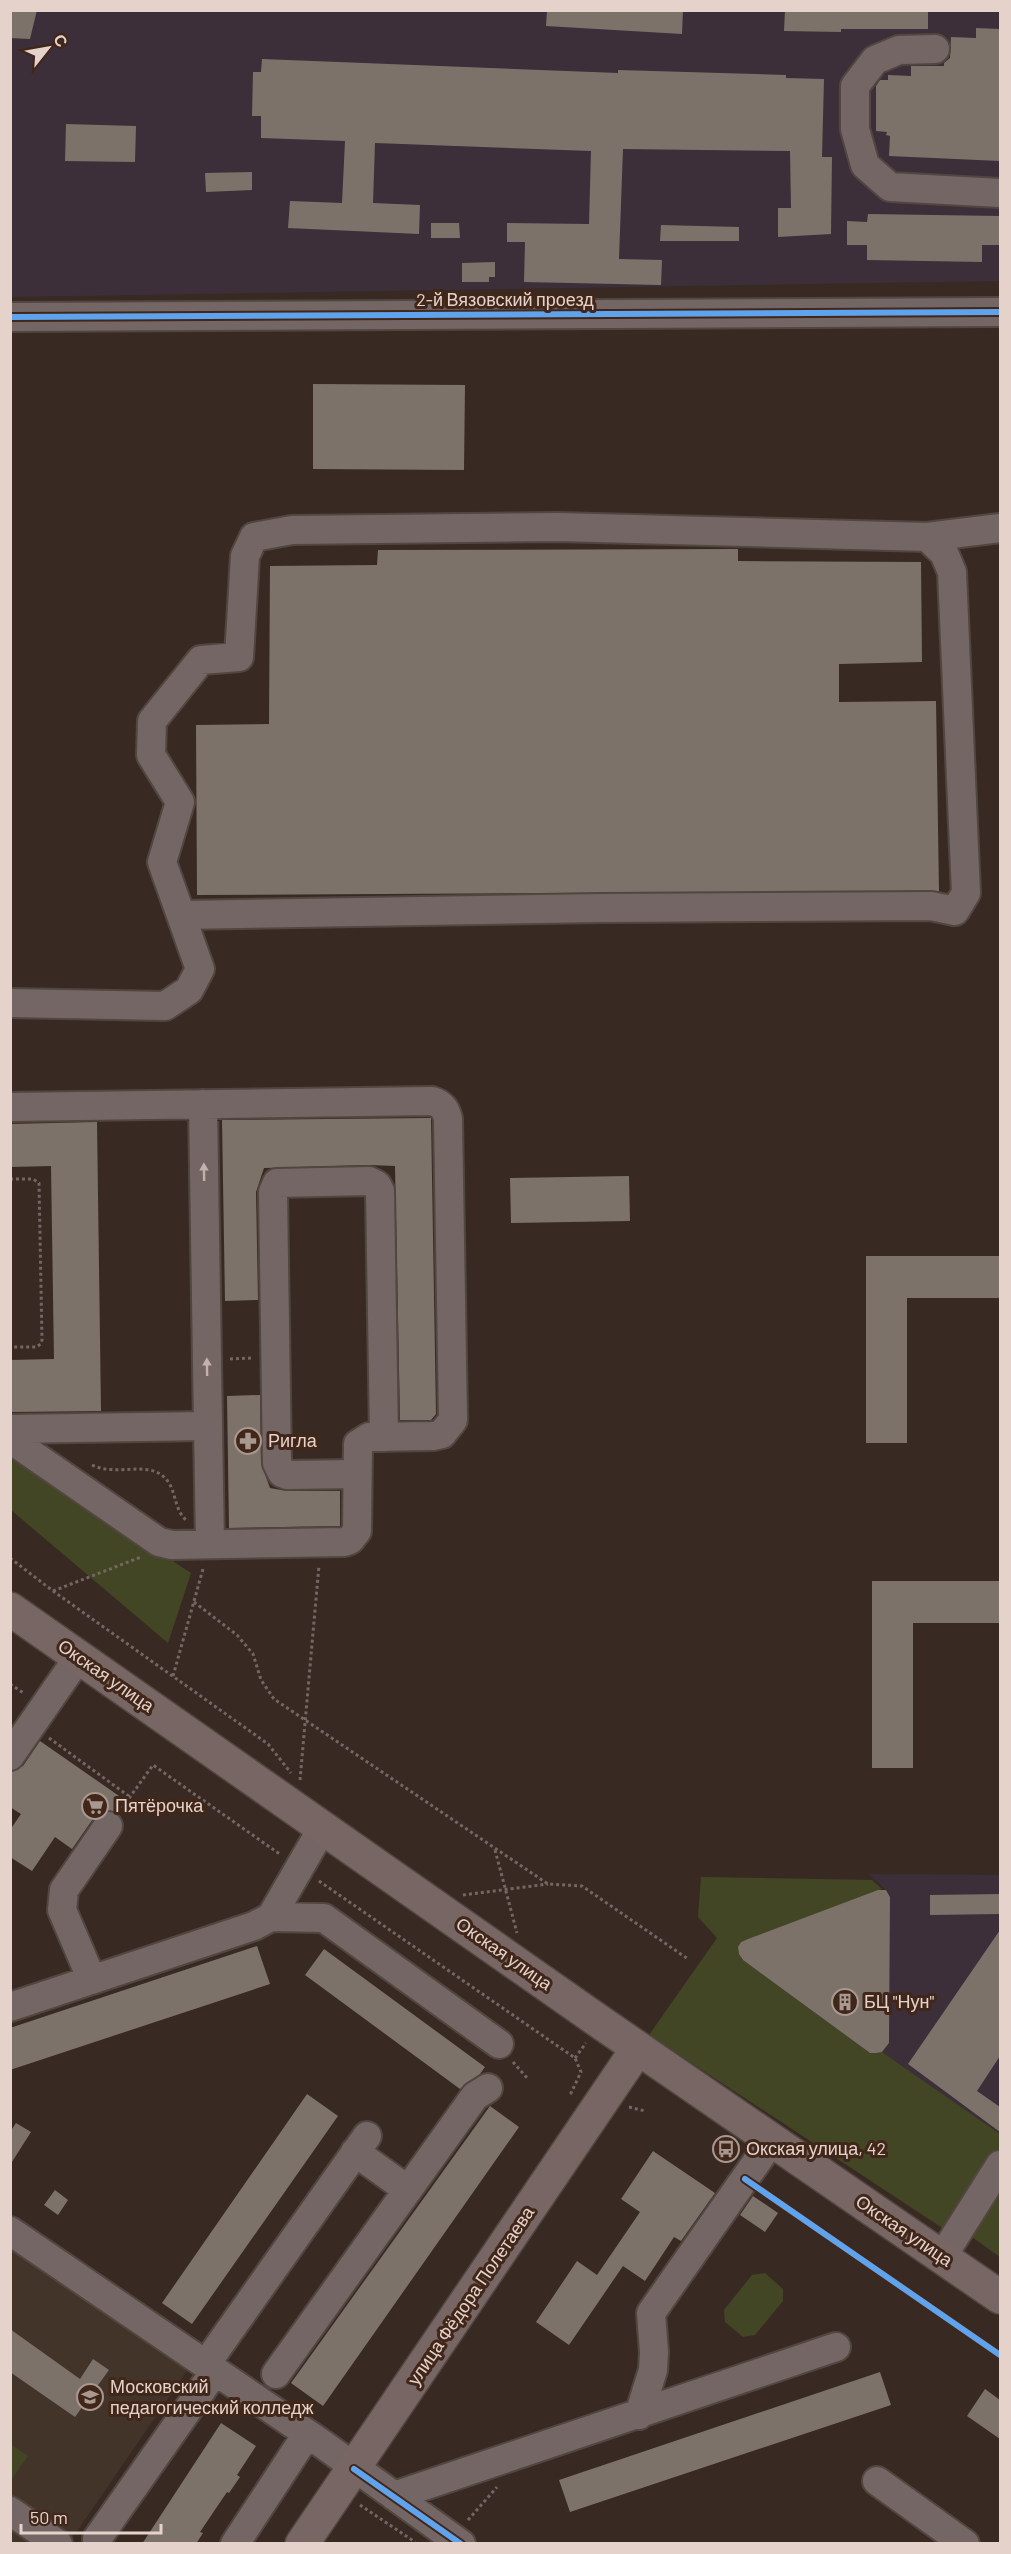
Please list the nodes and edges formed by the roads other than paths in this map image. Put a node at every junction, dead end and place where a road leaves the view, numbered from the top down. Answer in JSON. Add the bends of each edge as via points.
{"nodes":[{"id":1,"x":935,"y":50,"type":"dead end"},
{"id":2,"x":1000,"y":194,"type":"edge"},
{"id":3,"x":1000,"y":312,"type":"edge"},
{"id":4,"x":10,"y":317,"type":"edge"},
{"id":5,"x":1000,"y":528,"type":"edge"},
{"id":6,"x":927,"y":537,"type":"junction"},
{"id":7,"x":181,"y":915,"type":"junction"},
{"id":8,"x":10,"y":1003,"type":"edge"},
{"id":9,"x":203,"y":1104,"type":"junction"},
{"id":10,"x":10,"y":1107,"type":"edge"},
{"id":11,"x":208,"y":1426,"type":"junction"},
{"id":12,"x":10,"y":1429,"type":"edge"},
{"id":13,"x":384,"y":1437,"type":"junction"},
{"id":14,"x":10,"y":1439,"type":"edge"},
{"id":15,"x":357,"y":1474,"type":"junction"},
{"id":16,"x":210,"y":1540,"type":"junction"},
{"id":17,"x":10,"y":1609,"type":"edge"},
{"id":18,"x":78,"y":1658,"type":"junction"},
{"id":19,"x":10,"y":1756,"type":"edge"},
{"id":20,"x":108,"y":1826,"type":"road end"},
{"id":21,"x":323,"y":1827,"type":"junction"},
{"id":22,"x":271,"y":1917,"type":"junction"},
{"id":23,"x":92,"y":1980,"type":"junction"},
{"id":24,"x":10,"y":2007,"type":"edge"},
{"id":25,"x":643,"y":2041,"type":"junction"},
{"id":26,"x":499,"y":2044,"type":"dead end"},
{"id":27,"x":488,"y":2088,"type":"dead end"},
{"id":28,"x":772,"y":2140,"type":"junction"},
{"id":29,"x":1000,"y":2165,"type":"edge"},
{"id":30,"x":408,"y":2190,"type":"junction"},
{"id":31,"x":10,"y":2231,"type":"edge"},
{"id":32,"x":942,"y":2257,"type":"junction"},
{"id":33,"x":1000,"y":2297,"type":"edge"},
{"id":34,"x":836,"y":2347,"type":"dead end"},
{"id":35,"x":210,"y":2367,"type":"junction"},
{"id":36,"x":276,"y":2374,"type":"dead end"},
{"id":37,"x":639,"y":2415,"type":"junction"},
{"id":38,"x":307,"y":2434,"type":"junction"},
{"id":39,"x":354,"y":2469,"type":"junction"},
{"id":40,"x":877,"y":2481,"type":"dead end"},
{"id":41,"x":394,"y":2496,"type":"junction"},
{"id":42,"x":10,"y":2511,"type":"edge"},
{"id":43,"x":94,"y":2542,"type":"edge"},
{"id":44,"x":456,"y":2542,"type":"edge"},
{"id":45,"x":58,"y":2544,"type":"edge"},
{"id":46,"x":235,"y":2544,"type":"edge"},
{"id":47,"x":302,"y":2544,"type":"edge"},
{"id":48,"x":965,"y":2544,"type":"edge"}],
"edges":[{"from":1,"to":2,"type":"street","via":[[899,50],[875,60],[855,86],[855,129],[865,165],[890,187]]},
{"from":3,"to":4,"type":"street","name":"2-й Вязовский проезд"},
{"from":5,"to":6,"type":"street"},
{"from":6,"to":7,"type":"street","via":[[558,527],[292,530],[254,537],[245,556],[240,657],[201,660],[152,721],[152,755],[180,802],[162,862]]},
{"from":6,"to":7,"type":"street","via":[[944,553],[952,572],[966,893],[954,911],[931,906]]},
{"from":7,"to":8,"type":"street","via":[[200,969],[189,990],[165,1006]]},
{"from":9,"to":10,"type":"street"},
{"from":11,"to":9,"type":"street","one_way":true},
{"from":9,"to":13,"type":"street","via":[[432,1101],[447,1112],[453,1420],[442,1434]]},
{"from":11,"to":12,"type":"street"},
{"from":11,"to":16,"type":"street"},
{"from":13,"to":15,"type":"street","via":[[369,1437],[358,1444]]},
{"from":13,"to":15,"type":"street","via":[[377,1185],[369,1181],[277,1183],[273,1192],[277,1463],[287,1475]]},
{"from":14,"to":16,"type":"street","via":[[152,1539],[172,1545]]},
{"from":15,"to":16,"type":"street","via":[[340,1530]]},
{"from":17,"to":18,"type":"main road","name":"Окская улица"},
{"from":18,"to":19,"type":"street"},
{"from":18,"to":21,"type":"main road","name":"Окская улица"},
{"from":20,"to":23,"type":"street","via":[[64,1890],[62,1910]]},
{"from":21,"to":22,"type":"street"},
{"from":21,"to":25,"type":"main road","name":"Окская улица"},
{"from":22,"to":23,"type":"street"},
{"from":22,"to":26,"type":"street","via":[[324,1918]]},
{"from":23,"to":24,"type":"street"},
{"from":25,"to":28,"type":"main road","name":"Окская улица"},
{"from":25,"to":39,"type":"main road","name":"улица Фёдора Полетаева"},
{"from":27,"to":30,"type":"street","via":[[475,2096]]},
{"from":28,"to":32,"type":"main road","name":"Окская улица"},
{"from":28,"to":37,"type":"street","via":[[651,2313],[653,2370]]},
{"from":29,"to":32,"type":"street"},
{"from":30,"to":35,"type":"street","via":[[361,2144]]},
{"from":30,"to":36,"type":"street"},
{"from":31,"to":35,"type":"street"},
{"from":32,"to":33,"type":"main road","name":"Окская улица"},
{"from":34,"to":37,"type":"street"},
{"from":35,"to":38,"type":"street"},
{"from":35,"to":43,"type":"street"},
{"from":37,"to":41,"type":"street"},
{"from":38,"to":39,"type":"street"},
{"from":38,"to":46,"type":"street"},
{"from":39,"to":41,"type":"street"},
{"from":39,"to":47,"type":"main road","name":"улица Фёдора Полетаева"},
{"from":40,"to":48,"type":"street"},
{"from":41,"to":44,"type":"street"},
{"from":42,"to":45,"type":"street"}]}
